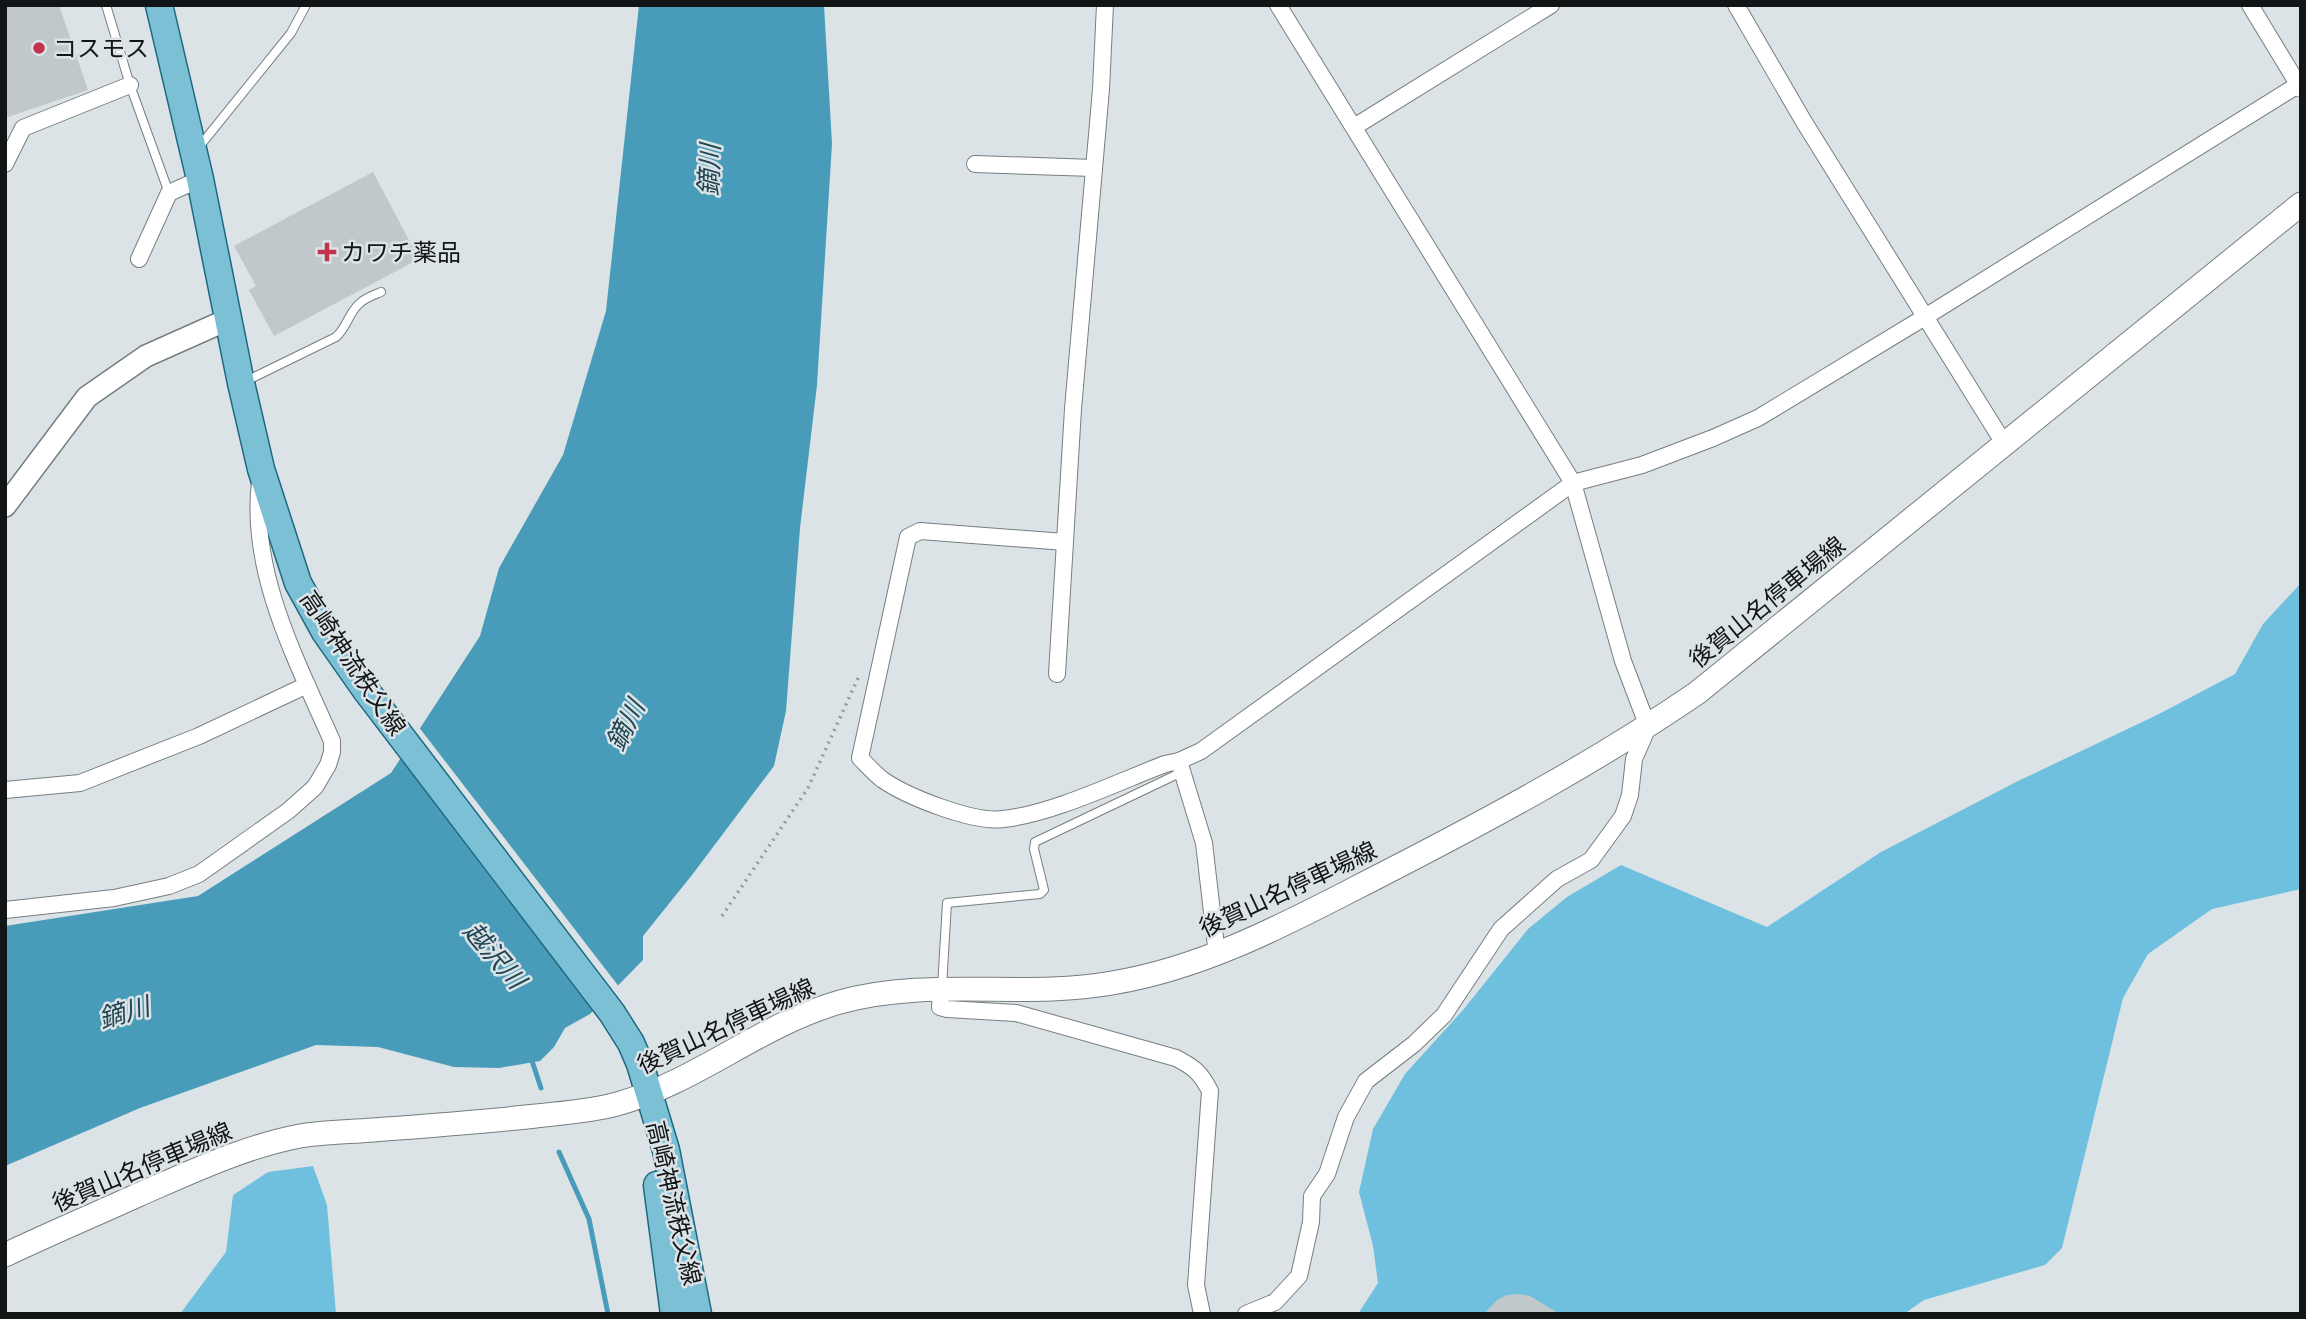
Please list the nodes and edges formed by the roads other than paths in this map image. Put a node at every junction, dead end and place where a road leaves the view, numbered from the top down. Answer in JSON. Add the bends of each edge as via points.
{"nodes":[{"id":1,"x":106,"y":5,"type":"edge"},
{"id":2,"x":159,"y":5,"type":"edge"},
{"id":3,"x":306,"y":5,"type":"edge"},
{"id":4,"x":1105,"y":5,"type":"edge"},
{"id":5,"x":1278,"y":5,"type":"edge"},
{"id":6,"x":1551,"y":5,"type":"edge"},
{"id":7,"x":1736,"y":5,"type":"edge"},
{"id":8,"x":2250,"y":5,"type":"edge"},
{"id":9,"x":131,"y":85,"type":"junction"},
{"id":10,"x":2300,"y":85,"type":"edge"},
{"id":11,"x":1353,"y":127,"type":"junction"},
{"id":12,"x":12,"y":135,"type":"edge"},
{"id":13,"x":194,"y":152,"type":"junction"},
{"id":14,"x":5,"y":164,"type":"edge"},
{"id":15,"x":975,"y":164,"type":"dead end"},
{"id":16,"x":1094,"y":168,"type":"junction"},
{"id":17,"x":201,"y":180,"type":"junction"},
{"id":18,"x":169,"y":193,"type":"junction"},
{"id":19,"x":2301,"y":204,"type":"edge"},
{"id":20,"x":139,"y":259,"type":"dead end"},
{"id":21,"x":381,"y":292,"type":"dead end"},
{"id":22,"x":1926,"y":317,"type":"junction"},
{"id":23,"x":229,"y":319,"type":"junction"},
{"id":24,"x":241,"y":383,"type":"junction"},
{"id":25,"x":2005,"y":445,"type":"junction"},
{"id":26,"x":261,"y":469,"type":"junction"},
{"id":27,"x":1573,"y":483,"type":"junction"},
{"id":28,"x":5,"y":506,"type":"edge"},
{"id":29,"x":1065,"y":542,"type":"junction"},
{"id":30,"x":1057,"y":674,"type":"dead end"},
{"id":31,"x":307,"y":685,"type":"junction"},
{"id":32,"x":1648,"y":727,"type":"junction"},
{"id":33,"x":1181,"y":767,"type":"junction"},
{"id":34,"x":5,"y":790,"type":"edge"},
{"id":35,"x":5,"y":910,"type":"edge"},
{"id":36,"x":1217,"y":955,"type":"junction"},
{"id":37,"x":941,"y":990,"type":"junction"},
{"id":38,"x":648,"y":1093,"type":"junction"},
{"id":39,"x":5,"y":1255,"type":"edge"},
{"id":40,"x":674,"y":1314,"type":"edge"},
{"id":41,"x":698,"y":1314,"type":"edge"},
{"id":42,"x":1202,"y":1314,"type":"edge"},
{"id":43,"x":1246,"y":1314,"type":"edge"}],
"edges":[{"from":1,"to":9,"type":"lane"},
{"from":2,"to":13,"type":"main road","name":"高崎神流秩父線"},
{"from":3,"to":13,"type":"lane","via":[[291,33]]},
{"from":4,"to":16,"type":"street"},
{"from":5,"to":11,"type":"street"},
{"from":6,"to":11,"type":"street"},
{"from":7,"to":22,"type":"street"},
{"from":8,"to":10,"type":"street"},
{"from":9,"to":12,"type":"street"},
{"from":9,"to":18,"type":"lane"},
{"from":10,"to":22,"type":"street"},
{"from":11,"to":27,"type":"street"},
{"from":12,"to":14,"type":"street"},
{"from":13,"to":17,"type":"main road","name":"高崎神流秩父線"},
{"from":15,"to":16,"type":"street"},
{"from":16,"to":29,"type":"street"},
{"from":17,"to":18,"type":"street"},
{"from":17,"to":23,"type":"main road","name":"高崎神流秩父線"},
{"from":18,"to":20,"type":"street"},
{"from":19,"to":25,"type":"main road","name":"後賀山名停車場線"},
{"from":21,"to":24,"type":"lane","via":[[361,301],[336,337]]},
{"from":22,"to":25,"type":"street"},
{"from":22,"to":27,"type":"street","via":[[1758,418],[1642,466]]},
{"from":23,"to":24,"type":"main road","name":"高崎神流秩父線"},
{"from":23,"to":28,"type":"street","via":[[146,356],[88,397]]},
{"from":24,"to":26,"type":"main road","name":"高崎神流秩父線"},
{"from":25,"to":32,"type":"main road","name":"後賀山名停車場線","via":[[1697,693]]},
{"from":26,"to":31,"type":"street","via":[[256,510],[262,551],[291,650]]},
{"from":26,"to":38,"type":"main road","name":"高崎神流秩父線","via":[[298,583],[325,632],[612,1013],[631,1043]]},
{"from":27,"to":32,"type":"street","via":[[1623,661]]},
{"from":27,"to":33,"type":"street"},
{"from":29,"to":30,"type":"street"},
{"from":29,"to":33,"type":"street","via":[[920,531],[908,537],[860,758],[883,780],[919,798],[961,814],[1002,820],[1048,808],[1165,764]]},
{"from":31,"to":34,"type":"street","via":[[200,736],[80,783]]},
{"from":31,"to":35,"type":"street","via":[[332,741],[332,752],[315,787],[288,811],[199,874],[169,886],[114,898]]},
{"from":32,"to":36,"type":"main road","name":"後賀山名停車場線","via":[[1438,846]]},
{"from":32,"to":43,"type":"street","via":[[1634,759],[1623,816],[1591,860],[1557,879],[1501,929],[1444,1015],[1366,1081],[1346,1117],[1327,1174],[1312,1196],[1299,1276],[1275,1302]]},
{"from":33,"to":36,"type":"street","via":[[1204,843]]},
{"from":33,"to":37,"type":"lane","via":[[1035,842],[1044,890],[1040,894],[947,903]]},
{"from":36,"to":37,"type":"main road","name":"後賀山名停車場線","via":[[1111,984]]},
{"from":37,"to":38,"type":"main road","name":"後賀山名停車場線","via":[[880,994],[827,1006]]},
{"from":37,"to":42,"type":"street","via":[[940,1007],[1016,1013],[1176,1058],[1201,1074],[1210,1091],[1195,1285]]},
{"from":38,"to":39,"type":"main road","name":"後賀山名停車場線","via":[[617,1104],[563,1113],[302,1136],[222,1158]]},
{"from":38,"to":40,"type":"main road","name":"高崎神流秩父線"},
{"from":38,"to":41,"type":"main road","name":"高崎神流秩父線","via":[[666,1150]]}]}
